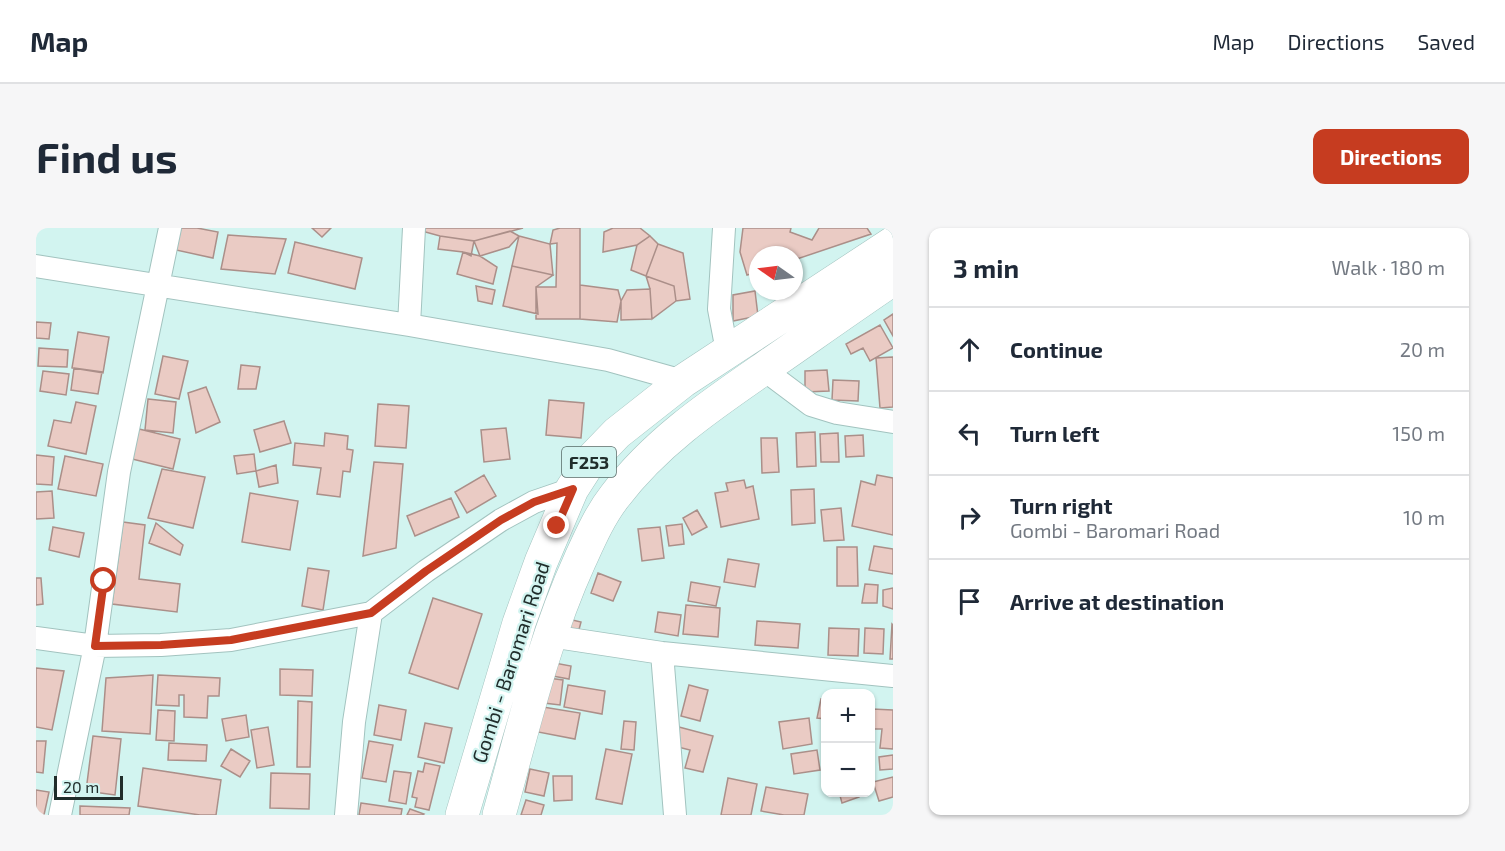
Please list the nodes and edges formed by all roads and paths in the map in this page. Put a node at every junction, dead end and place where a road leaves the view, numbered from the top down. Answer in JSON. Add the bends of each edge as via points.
{"nodes":[{"id":1,"x":170,"y":228,"type":"edge"},
{"id":2,"x":414,"y":228,"type":"edge"},
{"id":3,"x":724,"y":228,"type":"edge"},
{"id":4,"x":893,"y":243,"type":"edge"},
{"id":5,"x":36,"y":266,"type":"edge"},
{"id":6,"x":893,"y":279,"type":"edge"},
{"id":7,"x":159,"y":286,"type":"junction"},
{"id":8,"x":409,"y":325,"type":"junction"},
{"id":9,"x":727,"y":351,"type":"junction"},
{"id":10,"x":763,"y":369,"type":"junction"},
{"id":11,"x":683,"y":381,"type":"junction"},
{"id":12,"x":893,"y":422,"type":"edge"},
{"id":13,"x":573,"y":489,"type":"junction"},
{"id":14,"x":371,"y":613,"type":"junction"},
{"id":15,"x":549,"y":636,"type":"junction"},
{"id":16,"x":36,"y":638,"type":"edge"},
{"id":17,"x":95,"y":646,"type":"junction"},
{"id":18,"x":662,"y":653,"type":"junction"},
{"id":19,"x":893,"y":676,"type":"edge"},
{"id":20,"x":60,"y":815,"type":"edge"},
{"id":21,"x":346,"y":815,"type":"edge"},
{"id":22,"x":462,"y":815,"type":"edge"},
{"id":23,"x":499,"y":815,"type":"edge"},
{"id":24,"x":675,"y":815,"type":"edge"}],
"edges":[{"from":1,"to":7,"type":"street"},
{"from":2,"to":8,"type":"street"},
{"from":3,"to":9,"type":"street","via":[[720,309]]},
{"from":4,"to":9,"type":"main road","name":"Gombi - Baromari Road","number":"F253"},
{"from":5,"to":7,"type":"street"},
{"from":6,"to":10,"type":"main road","name":"Gombi - Baromari Road","number":"F253"},
{"from":7,"to":8,"type":"street"},
{"from":7,"to":17,"type":"street","via":[[119,472]]},
{"from":8,"to":11,"type":"street","via":[[608,360]]},
{"from":9,"to":11,"type":"main road","name":"Gombi - Baromari Road","number":"F253"},
{"from":10,"to":12,"type":"street","via":[[811,405]]},
{"from":10,"to":15,"type":"main road","name":"Gombi - Baromari Road","number":"F253","via":[[687,422],[614,497],[580,560]]},
{"from":11,"to":13,"type":"main road","name":"Gombi - Baromari Road","number":"F253","via":[[617,433],[590,461]]},
{"from":13,"to":14,"type":"street","via":[[534,502],[501,520]]},
{"from":13,"to":22,"type":"main road","name":"Gombi - Baromari Road","number":"F253","via":[[519,623]]},
{"from":14,"to":17,"type":"street","via":[[231,640]]},
{"from":14,"to":21,"type":"street","via":[[354,722]]},
{"from":15,"to":18,"type":"street"},
{"from":15,"to":23,"type":"main road","name":"Gombi - Baromari Road","number":"F253"},
{"from":16,"to":17,"type":"street"},
{"from":17,"to":20,"type":"street"},
{"from":18,"to":19,"type":"street"},
{"from":18,"to":24,"type":"street"}]}
